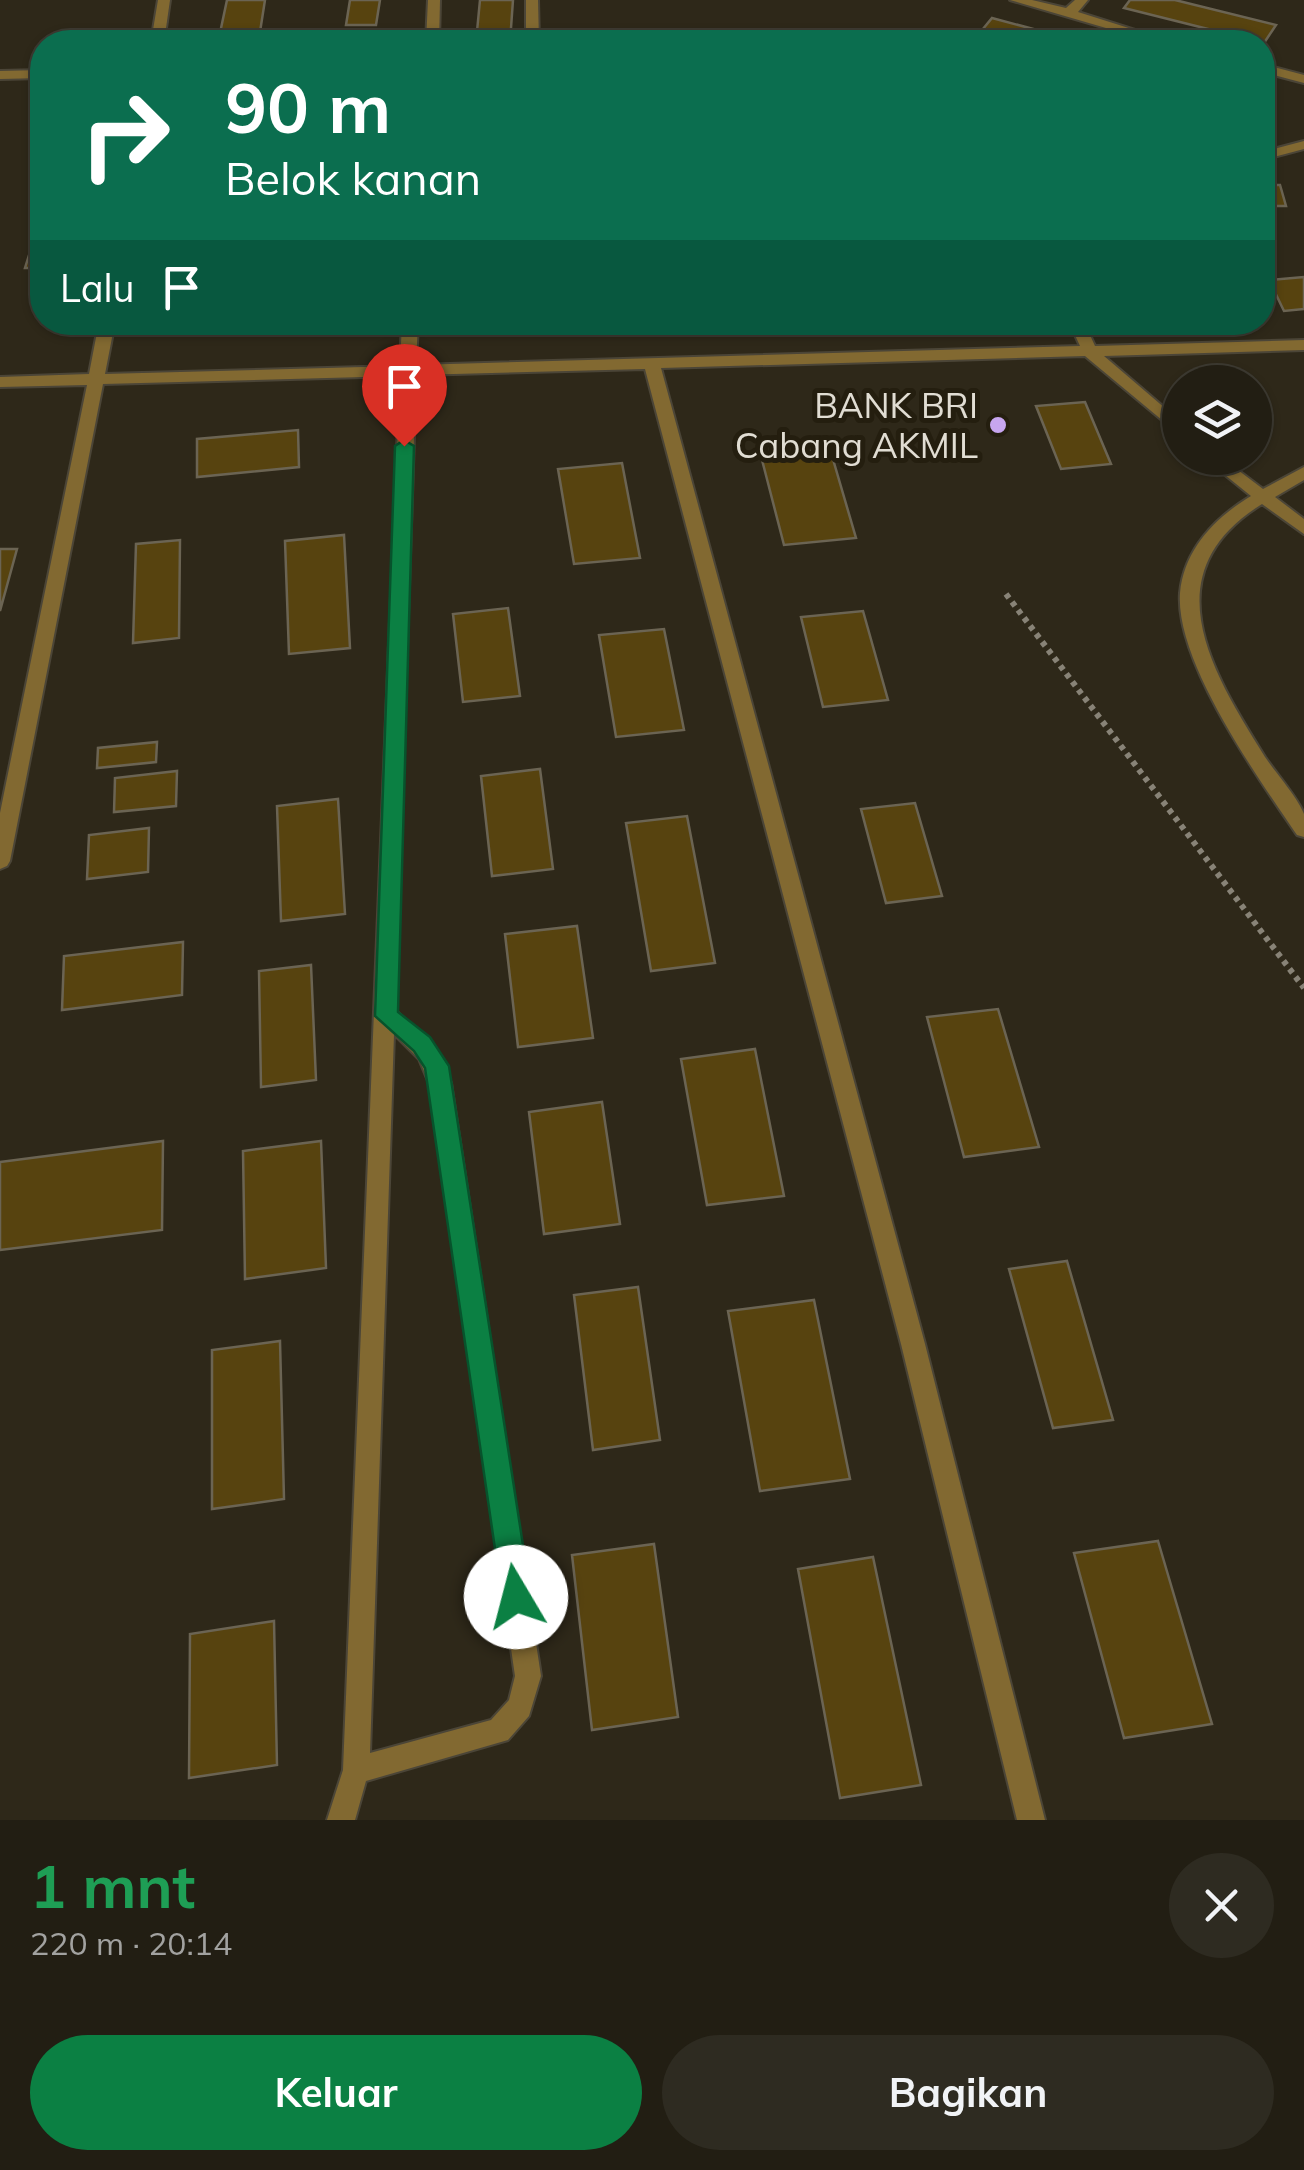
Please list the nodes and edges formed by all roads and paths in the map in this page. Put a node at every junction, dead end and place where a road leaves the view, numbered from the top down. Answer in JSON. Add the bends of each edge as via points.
{"nodes":[{"id":1,"x":164,"y":0,"type":"edge"},
{"id":2,"x":434,"y":0,"type":"edge"},
{"id":3,"x":532,"y":0,"type":"edge"},
{"id":4,"x":1016,"y":0,"type":"edge"},
{"id":5,"x":1082,"y":0,"type":"edge"},
{"id":6,"x":1069,"y":14,"type":"junction"},
{"id":7,"x":159,"y":30,"type":"edge"},
{"id":8,"x":433,"y":30,"type":"edge"},
{"id":9,"x":533,"y":30,"type":"edge"},
{"id":10,"x":1124,"y":30,"type":"edge"},
{"id":11,"x":1275,"y":71,"type":"edge"},
{"id":12,"x":30,"y":74,"type":"edge"},
{"id":13,"x":0,"y":75,"type":"edge"},
{"id":14,"x":1304,"y":78,"type":"edge"},
{"id":15,"x":1304,"y":145,"type":"edge"},
{"id":16,"x":1275,"y":153,"type":"edge"},
{"id":17,"x":105,"y":335,"type":"edge"},
{"id":18,"x":409,"y":335,"type":"edge"},
{"id":19,"x":1082,"y":335,"type":"edge"},
{"id":20,"x":1304,"y":345,"type":"edge"},
{"id":21,"x":1090,"y":352,"type":"junction"},
{"id":22,"x":652,"y":365,"type":"junction"},
{"id":23,"x":406,"y":370,"type":"junction"},
{"id":24,"x":96,"y":381,"type":"junction"},
{"id":25,"x":0,"y":382,"type":"edge"},
{"id":26,"x":1162,"y":414,"type":"edge"},
{"id":27,"x":1304,"y":472,"type":"edge"},
{"id":28,"x":1234,"y":475,"type":"edge"},
{"id":29,"x":1262,"y":497,"type":"junction"},
{"id":30,"x":1304,"y":528,"type":"edge"},
{"id":31,"x":1006,"y":594,"type":"dead end"},
{"id":32,"x":1304,"y":830,"type":"edge"},
{"id":33,"x":0,"y":861,"type":"edge"},
{"id":34,"x":1304,"y":988,"type":"edge"},
{"id":35,"x":386,"y":1016,"type":"junction"},
{"id":36,"x":356,"y":1770,"type":"junction"},
{"id":37,"x":340,"y":1820,"type":"edge"},
{"id":38,"x":1031,"y":1820,"type":"edge"}],
"edges":[{"from":1,"to":7,"type":"street"},
{"from":2,"to":8,"type":"street"},
{"from":3,"to":9,"type":"street"},
{"from":4,"to":6,"type":"street"},
{"from":5,"to":6,"type":"street"},
{"from":6,"to":10,"type":"street"},
{"from":11,"to":14,"type":"street"},
{"from":12,"to":13,"type":"street"},
{"from":15,"to":16,"type":"street"},
{"from":17,"to":24,"type":"street"},
{"from":18,"to":23,"type":"street"},
{"from":19,"to":21,"type":"street"},
{"from":20,"to":21,"type":"street"},
{"from":21,"to":22,"type":"street"},
{"from":21,"to":26,"type":"street"},
{"from":22,"to":23,"type":"street"},
{"from":22,"to":38,"type":"street","via":[[913,1344]]},
{"from":23,"to":24,"type":"street"},
{"from":23,"to":35,"type":"street"},
{"from":24,"to":25,"type":"street"},
{"from":24,"to":33,"type":"street"},
{"from":27,"to":29,"type":"street"},
{"from":28,"to":29,"type":"street"},
{"from":29,"to":30,"type":"street"},
{"from":29,"to":32,"type":"street","via":[[1210,539],[1194,568],[1189,603],[1207,669]]},
{"from":31,"to":34,"type":"path"},
{"from":35,"to":36,"type":"street"},
{"from":35,"to":36,"type":"street","via":[[422,1044],[440,1083],[528,1676],[520,1708],[499,1730]]},
{"from":36,"to":37,"type":"street"}]}
